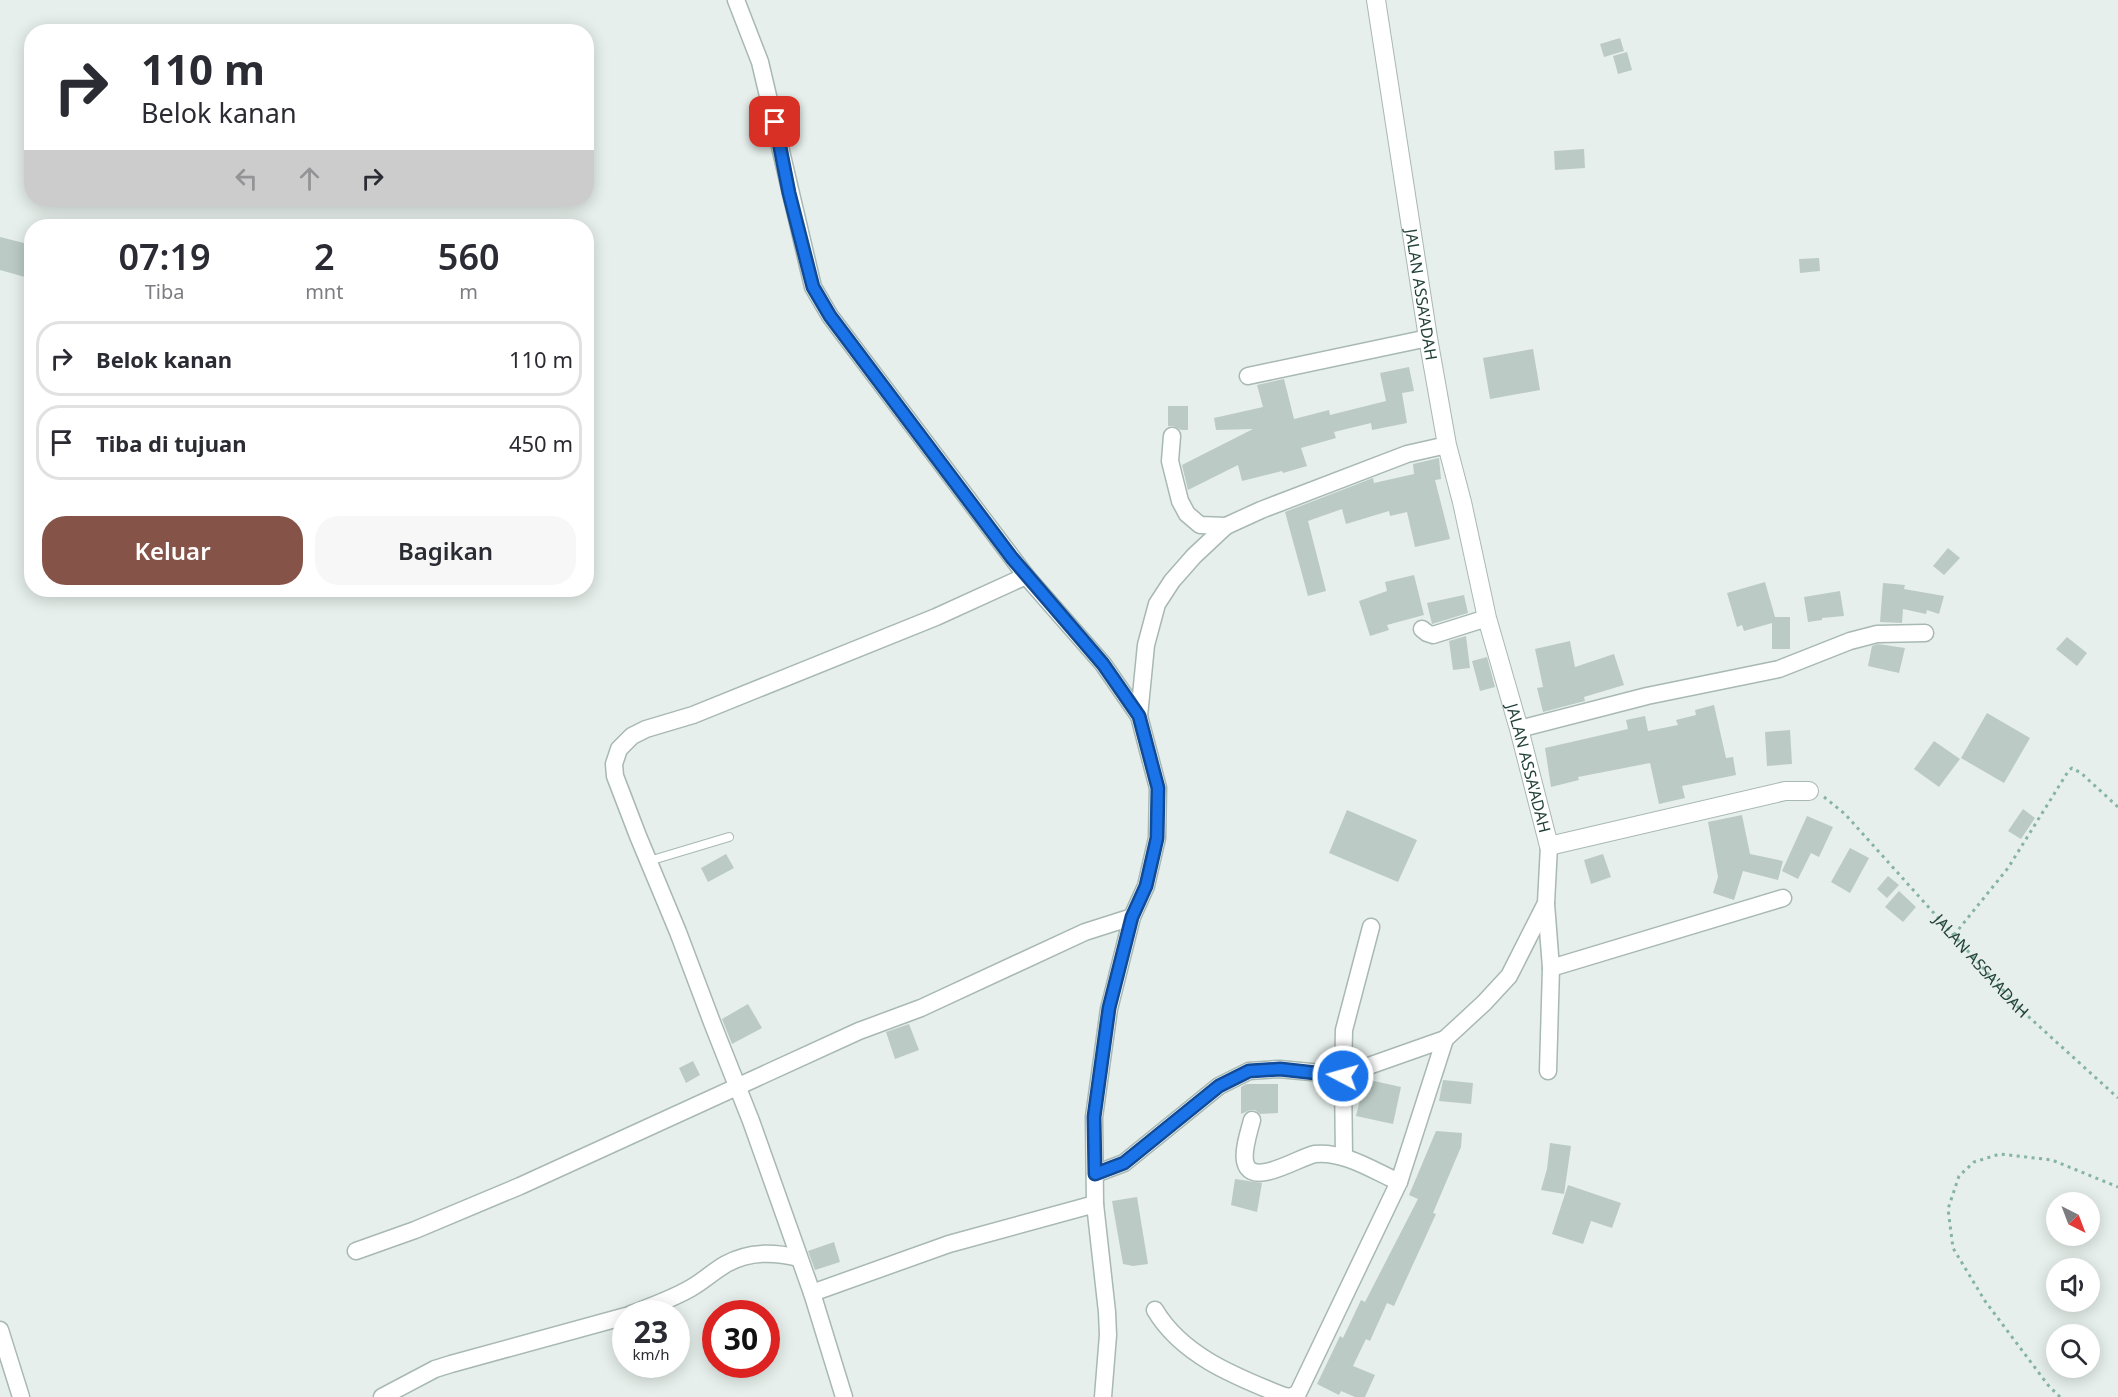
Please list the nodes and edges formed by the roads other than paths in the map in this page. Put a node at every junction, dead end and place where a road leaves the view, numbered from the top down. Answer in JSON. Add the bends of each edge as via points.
{"nodes":[{"id":1,"x":736,"y":0,"type":"edge"},
{"id":2,"x":1376,"y":0,"type":"edge"},
{"id":3,"x":1428,"y":338,"type":"junction"},
{"id":4,"x":1248,"y":376,"type":"dead end"},
{"id":5,"x":1172,"y":436,"type":"dead end"},
{"id":6,"x":1447,"y":445,"type":"junction"},
{"id":7,"x":1226,"y":526,"type":"junction"},
{"id":8,"x":1026,"y":576,"type":"junction"},
{"id":9,"x":1487,"y":618,"type":"junction"},
{"id":10,"x":1422,"y":628,"type":"dead end"},
{"id":11,"x":1925,"y":633,"type":"dead end"},
{"id":12,"x":1139,"y":716,"type":"junction"},
{"id":13,"x":1519,"y":729,"type":"junction"},
{"id":14,"x":1809,"y":791,"type":"road end"},
{"id":15,"x":729,"y":837,"type":"dead end"},
{"id":16,"x":1549,"y":846,"type":"junction"},
{"id":17,"x":649,"y":861,"type":"junction"},
{"id":18,"x":1783,"y":898,"type":"dead end"},
{"id":19,"x":1546,"y":903,"type":"junction"},
{"id":20,"x":1132,"y":917,"type":"junction"},
{"id":21,"x":1371,"y":927,"type":"dead end"},
{"id":22,"x":1551,"y":968,"type":"junction"},
{"id":23,"x":1445,"y":1039,"type":"junction"},
{"id":24,"x":1548,"y":1071,"type":"dead end"},
{"id":25,"x":1343,"y":1076,"type":"junction"},
{"id":26,"x":737,"y":1088,"type":"junction"},
{"id":27,"x":1252,"y":1120,"type":"dead end"},
{"id":28,"x":1344,"y":1157,"type":"junction"},
{"id":29,"x":1095,"y":1174,"type":"junction"},
{"id":30,"x":1399,"y":1182,"type":"junction"},
{"id":31,"x":1095,"y":1204,"type":"junction"},
{"id":32,"x":356,"y":1251,"type":"dead end"},
{"id":33,"x":799,"y":1258,"type":"junction"},
{"id":34,"x":812,"y":1293,"type":"junction"},
{"id":35,"x":670,"y":1300,"type":"edge"},
{"id":36,"x":1155,"y":1310,"type":"dead end"},
{"id":37,"x":612,"y":1320,"type":"edge"},
{"id":38,"x":0,"y":1330,"type":"edge"},
{"id":39,"x":21,"y":1397,"type":"edge"},
{"id":40,"x":382,"y":1397,"type":"edge"},
{"id":41,"x":844,"y":1397,"type":"edge"},
{"id":42,"x":1103,"y":1397,"type":"edge"}],
"edges":[{"from":1,"to":8,"type":"street","via":[[760,63],[813,287],[830,316]]},
{"from":2,"to":3,"type":"street","name":"JALAN ASSA'ADAH"},
{"from":3,"to":4,"type":"street"},
{"from":3,"to":6,"type":"street","name":"JALAN ASSA'ADAH"},
{"from":5,"to":7,"type":"street","via":[[1170,461],[1186,514],[1200,525]]},
{"from":6,"to":7,"type":"street","via":[[1407,453]]},
{"from":6,"to":9,"type":"street","name":"JALAN ASSA'ADAH"},
{"from":7,"to":12,"type":"street","via":[[1194,556],[1157,604],[1146,645]]},
{"from":8,"to":12,"type":"street","via":[[1103,664]]},
{"from":8,"to":17,"type":"street","via":[[926,621],[632,736],[619,749],[615,776]]},
{"from":9,"to":10,"type":"street","via":[[1433,635]]},
{"from":9,"to":13,"type":"street","name":"JALAN ASSA'ADAH"},
{"from":11,"to":13,"type":"street","via":[[1877,634],[1779,669],[1647,696]]},
{"from":12,"to":20,"type":"street","via":[[1158,788],[1157,838],[1146,886]]},
{"from":13,"to":16,"type":"street","name":"JALAN ASSA'ADAH"},
{"from":14,"to":16,"type":"street","name":"JALAN ASSA'ADAH","via":[[1785,791]]},
{"from":15,"to":17,"type":"lane"},
{"from":16,"to":19,"type":"street"},
{"from":17,"to":26,"type":"street"},
{"from":18,"to":22,"type":"street"},
{"from":19,"to":22,"type":"street"},
{"from":19,"to":23,"type":"street","via":[[1509,976]]},
{"from":20,"to":26,"type":"street","via":[[1085,932]]},
{"from":20,"to":29,"type":"street","via":[[1109,1008],[1094,1117]]},
{"from":21,"to":25,"type":"street","via":[[1344,1030]]},
{"from":22,"to":24,"type":"street"},
{"from":23,"to":25,"type":"street"},
{"from":23,"to":30,"type":"street"},
{"from":25,"to":28,"type":"street"},
{"from":25,"to":29,"type":"street","via":[[1280,1069],[1249,1071],[1219,1086],[1124,1163]]},
{"from":26,"to":32,"type":"street","via":[[520,1186]]},
{"from":26,"to":33,"type":"street"},
{"from":27,"to":28,"type":"street","via":[[1244,1159],[1252,1172],[1266,1173],[1315,1154]]},
{"from":28,"to":30,"type":"street"},
{"from":29,"to":31,"type":"street"},
{"from":30,"to":36,"type":"street","via":[[1298,1393],[1291,1397],[1221,1368],[1173,1333]]},
{"from":31,"to":34,"type":"street","via":[[949,1244]]},
{"from":31,"to":42,"type":"street","via":[[1108,1335]]},
{"from":33,"to":34,"type":"street"},
{"from":33,"to":35,"type":"street","via":[[770,1252],[746,1257],[728,1263]]},
{"from":34,"to":41,"type":"street"},
{"from":37,"to":40,"type":"street","via":[[443,1366]]},
{"from":38,"to":39,"type":"street"}]}
